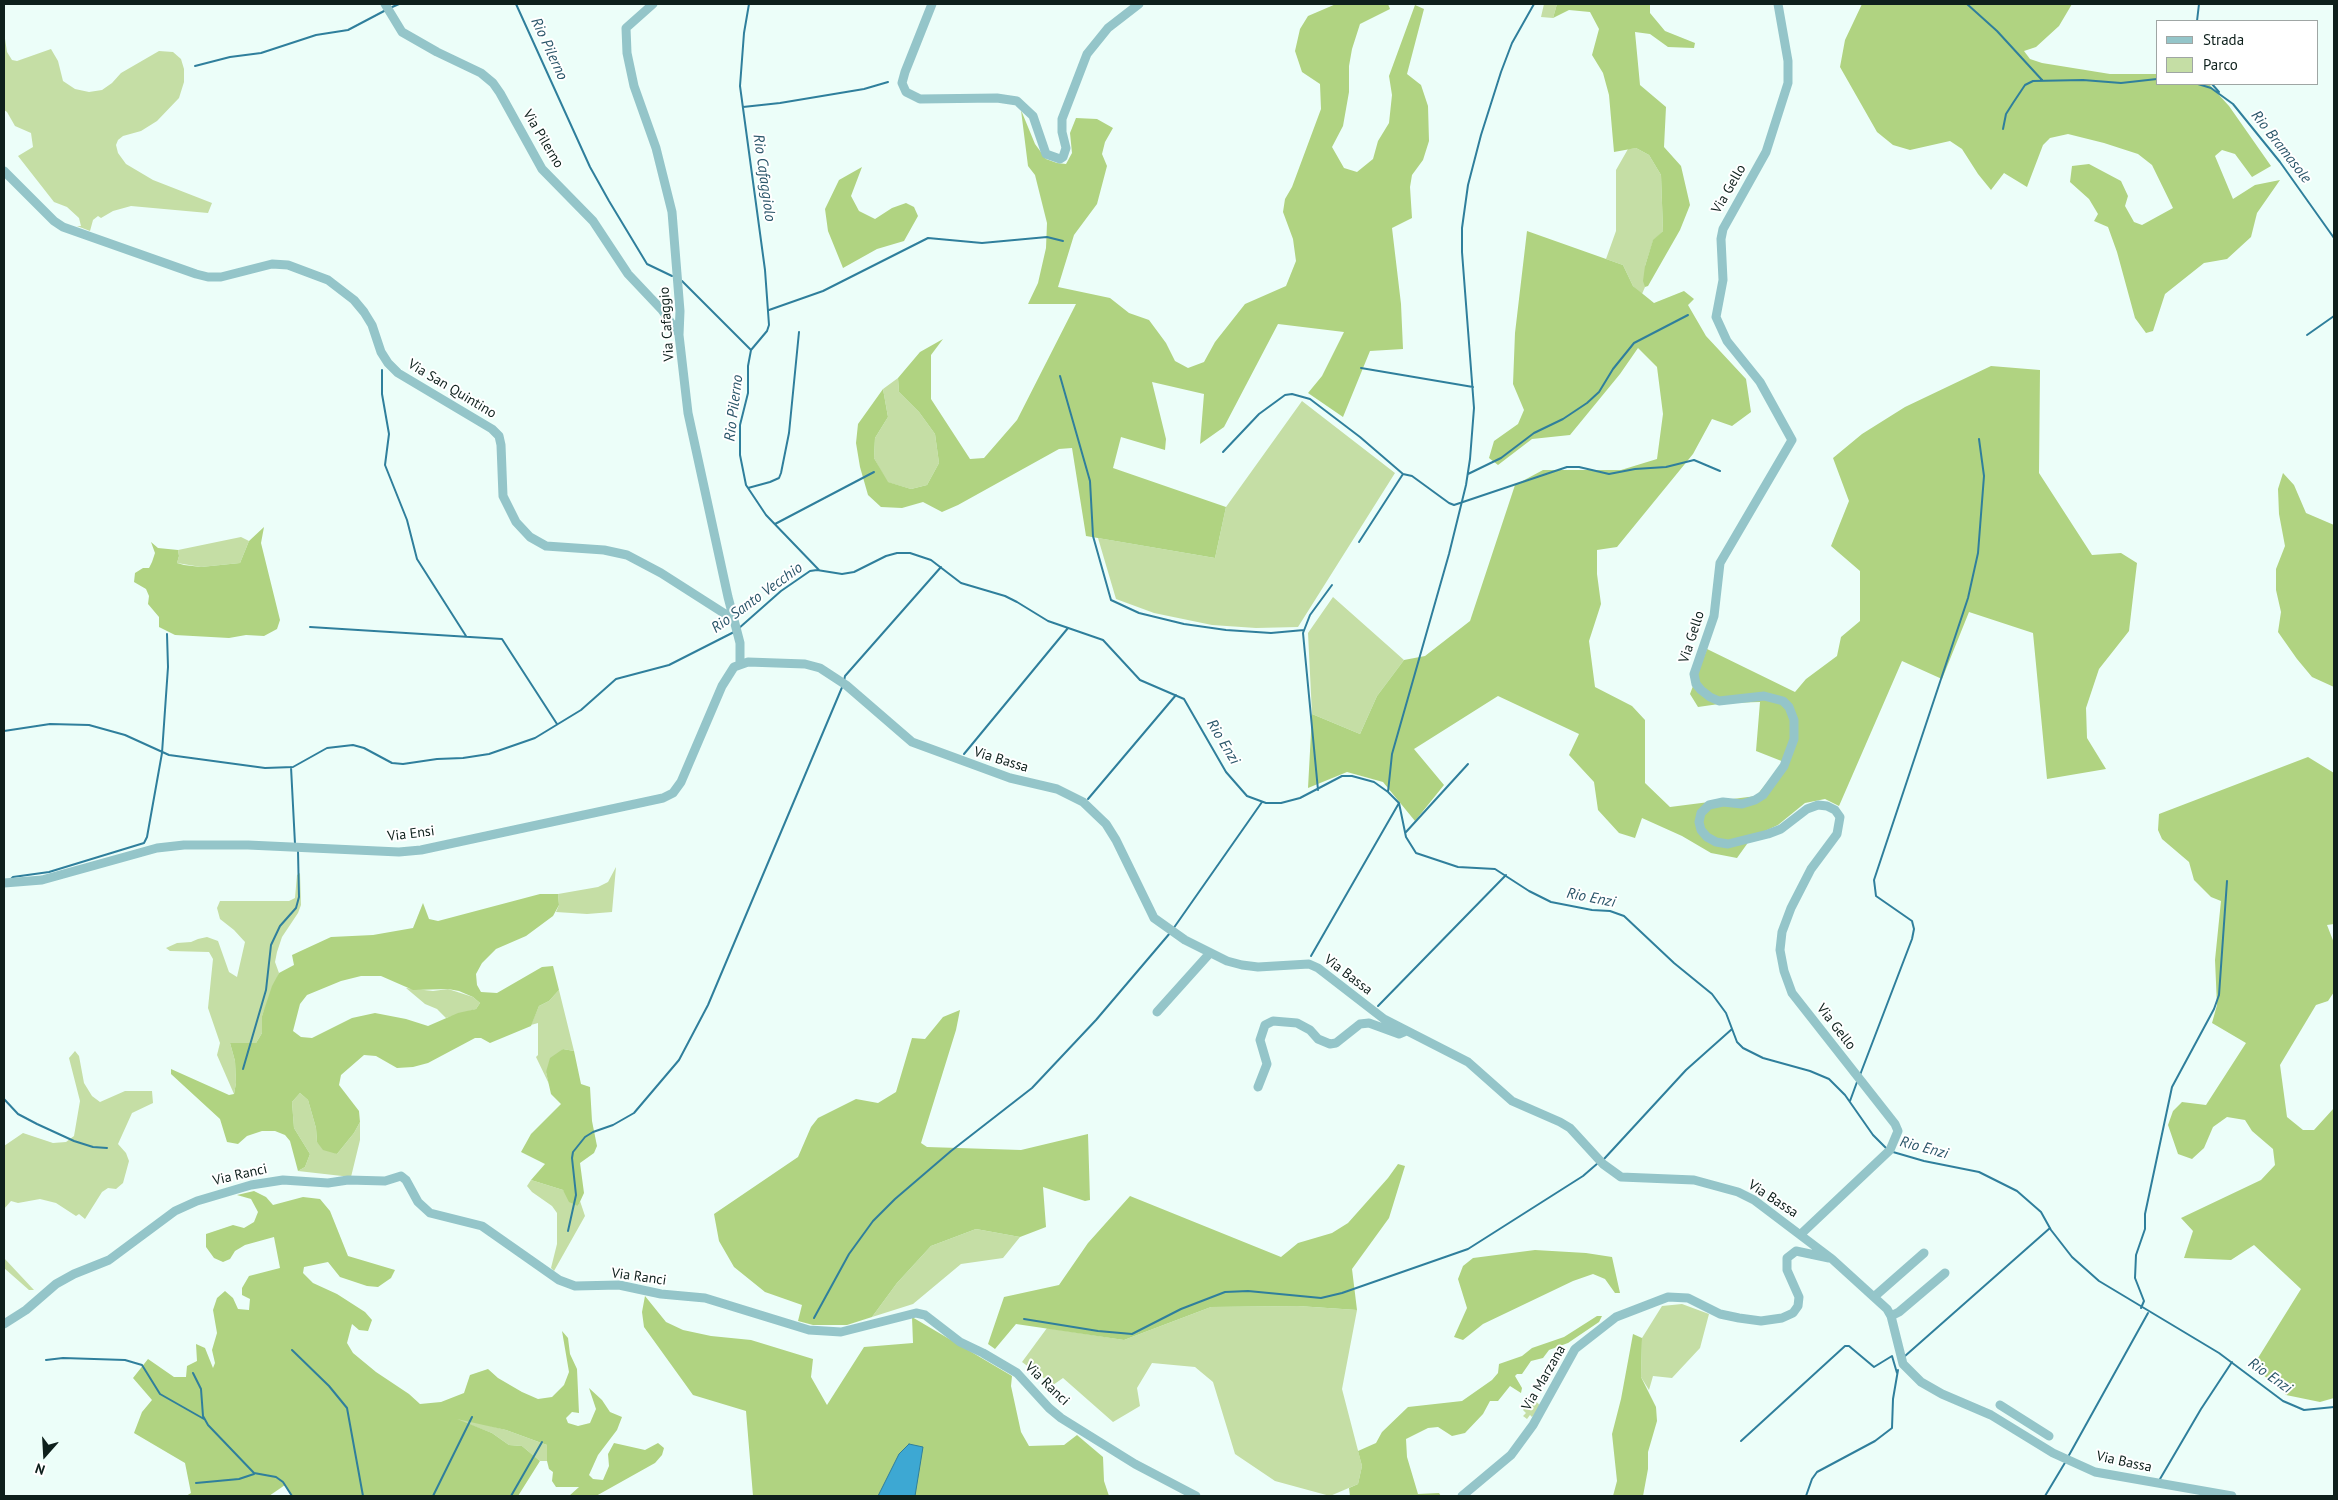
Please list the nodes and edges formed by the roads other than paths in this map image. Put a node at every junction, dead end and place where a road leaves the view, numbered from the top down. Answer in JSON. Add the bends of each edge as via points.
{"nodes":[{"id":1,"x":654,"y":4,"type":"edge"},
{"id":2,"x":932,"y":4,"type":"edge"},
{"id":3,"x":1140,"y":4,"type":"edge"},
{"id":4,"x":1778,"y":4,"type":"edge"},
{"id":5,"x":387,"y":8,"type":"edge"},
{"id":6,"x":4,"y":171,"type":"edge"},
{"id":7,"x":679,"y":334,"type":"junction"},
{"id":8,"x":734,"y":622,"type":"junction"},
{"id":9,"x":740,"y":663,"type":"junction"},
{"id":10,"x":6,"y":883,"type":"edge"},
{"id":11,"x":1210,"y":953,"type":"junction"},
{"id":12,"x":1158,"y":1012,"type":"dead end"},
{"id":13,"x":1406,"y":1031,"type":"junction"},
{"id":14,"x":1258,"y":1087,"type":"dead end"},
{"id":15,"x":1801,"y":1234,"type":"junction"},
{"id":16,"x":1924,"y":1253,"type":"dead end"},
{"id":17,"x":1832,"y":1259,"type":"junction"},
{"id":18,"x":1945,"y":1273,"type":"dead end"},
{"id":19,"x":1875,"y":1296,"type":"junction"},
{"id":20,"x":1891,"y":1316,"type":"junction"},
{"id":21,"x":4,"y":1324,"type":"edge"},
{"id":22,"x":2000,"y":1405,"type":"dead end"},
{"id":23,"x":2024,"y":1421,"type":"junction"},
{"id":24,"x":2018,"y":1430,"type":"junction"},
{"id":25,"x":2049,"y":1436,"type":"dead end"},
{"id":26,"x":1196,"y":1496,"type":"edge"},
{"id":27,"x":1462,"y":1496,"type":"edge"},
{"id":28,"x":2232,"y":1496,"type":"edge"}],
"edges":[{"from":1,"to":7,"type":"street","name":"Via Cafaggio","via":[[626,28],[627,53],[672,212]]},
{"from":2,"to":3,"type":"street","via":[[905,72],[902,83],[906,92],[920,99],[997,98],[1017,101],[1033,116],[1046,154],[1060,159],[1066,148],[1062,119],[1087,54],[1108,28]]},
{"from":4,"to":15,"type":"street","name":"Via Gello","via":[[1788,62],[1788,83],[1766,152],[1723,229],[1723,280],[1716,317],[1727,341],[1760,382],[1792,440],[1720,563],[1714,616],[1694,674],[1701,690],[1719,701],[1764,696],[1783,701],[1794,720],[1794,739],[1784,766],[1763,795],[1742,804],[1724,802],[1709,805],[1699,822],[1707,837],[1728,844],[1768,834],[1818,805],[1835,810],[1840,817],[1838,834],[1811,868],[1791,908],[1782,932],[1780,950],[1792,993],[1898,1131],[1888,1151]]},
{"from":5,"to":7,"type":"street","name":"Via Pilerno","via":[[402,32],[481,73],[492,83],[542,169],[593,221],[628,274],[662,310]]},
{"from":6,"to":8,"type":"street","name":"Via San Quintino","via":[[63,227],[196,274],[221,277],[272,264],[288,265],[328,280],[364,312],[381,352],[393,368],[499,436],[504,496],[516,522],[530,536],[546,546],[627,555],[661,573]]},
{"from":7,"to":8,"type":"street","name":"Via Cafaggio","via":[[688,414]]},
{"from":8,"to":9,"type":"street"},
{"from":9,"to":10,"type":"street","name":"Via Ensi","via":[[728,674],[722,686],[681,782],[673,793],[663,798],[421,850],[399,852],[248,845],[157,848],[60,876]]},
{"from":9,"to":11,"type":"street","name":"Via Bassa","via":[[805,664],[820,668],[844,683],[917,745],[1010,778],[1057,789],[1083,802],[1106,824],[1154,918]]},
{"from":11,"to":12,"type":"street"},
{"from":11,"to":13,"type":"street","name":"Via Bassa","via":[[1227,961],[1258,967],[1309,964]]},
{"from":13,"to":14,"type":"street","via":[[1399,1034],[1369,1023],[1360,1024],[1330,1044],[1297,1023],[1273,1021],[1265,1025],[1260,1040],[1267,1064]]},
{"from":13,"to":15,"type":"street","name":"Via Bassa","via":[[1468,1062],[1512,1101],[1560,1122],[1621,1177],[1694,1180],[1738,1192]]},
{"from":15,"to":17,"type":"street","name":"Via Bassa"},
{"from":16,"to":19,"type":"street"},
{"from":17,"to":19,"type":"street","name":"Via Bassa"},
{"from":17,"to":27,"type":"street","name":"Via Marzana","via":[[1804,1251],[1791,1253],[1786,1264],[1799,1297],[1798,1306],[1793,1313],[1782,1318],[1761,1321],[1739,1318],[1720,1314],[1688,1298],[1668,1297],[1616,1317],[1575,1349],[1533,1425],[1511,1455]]},
{"from":18,"to":20,"type":"street"},
{"from":19,"to":20,"type":"street","name":"Via Bassa"},
{"from":20,"to":24,"type":"street","name":"Via Bassa","via":[[1902,1361],[1921,1382]]},
{"from":21,"to":26,"type":"street","name":"Via Ranci","via":[[56,1284],[109,1260],[175,1211],[197,1201],[251,1185],[282,1180],[328,1183],[385,1181],[401,1176],[418,1202],[430,1213],[482,1226],[559,1280],[575,1286],[619,1285],[661,1294],[705,1298],[809,1330],[841,1332],[916,1313],[925,1315],[960,1342],[1017,1373],[1061,1418],[1135,1464]]},
{"from":22,"to":23,"type":"street"},
{"from":23,"to":24,"type":"street"},
{"from":23,"to":25,"type":"street"},
{"from":24,"to":28,"type":"street","name":"Via Bassa","via":[[2067,1460],[2095,1472]]}]}
